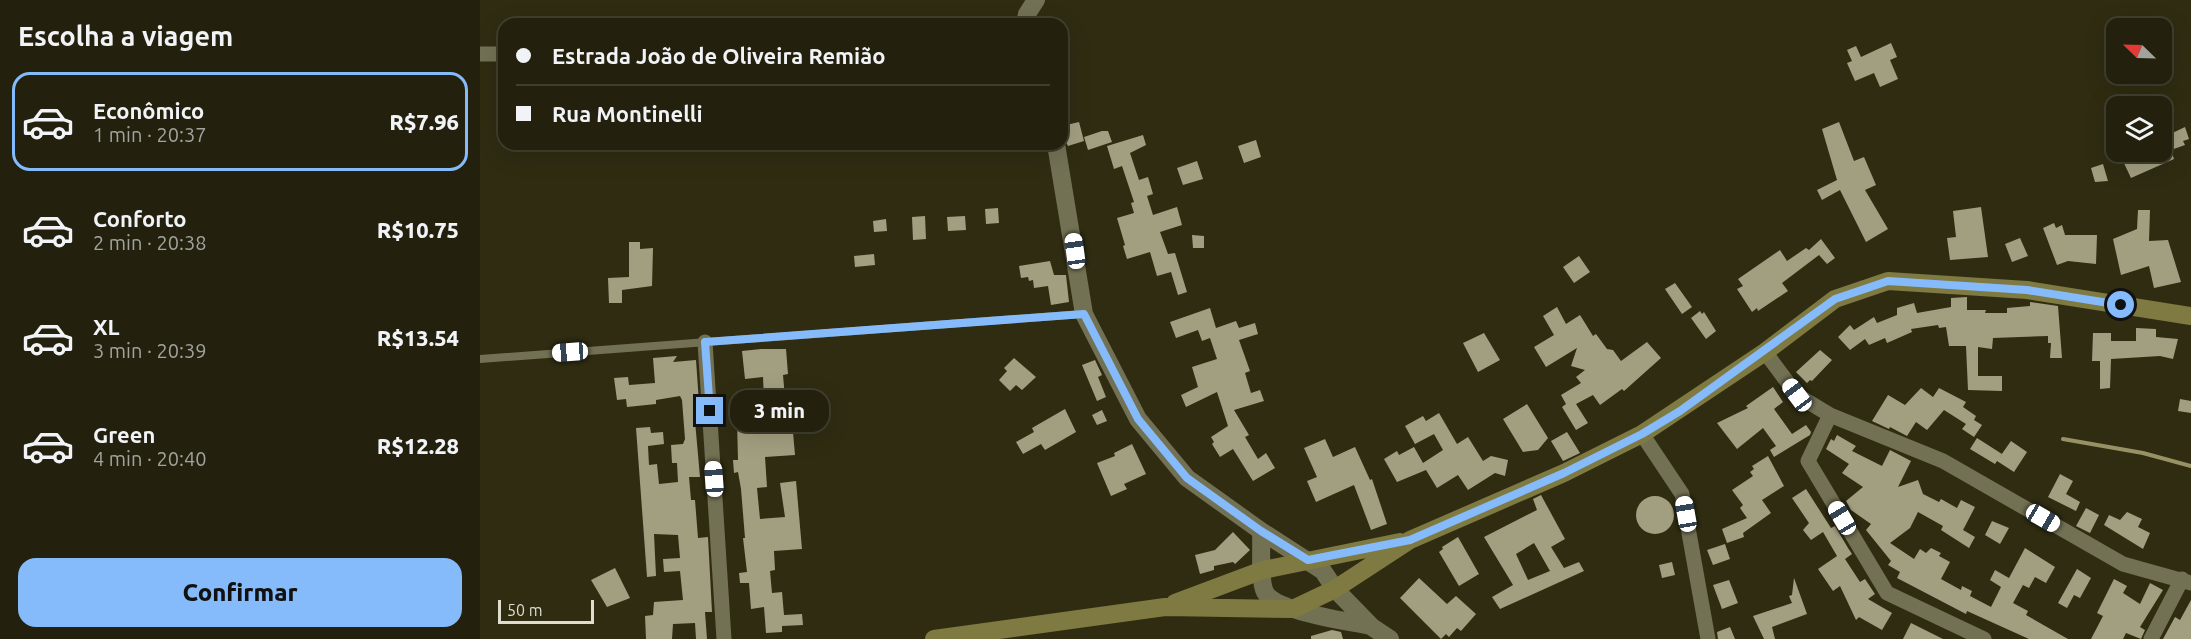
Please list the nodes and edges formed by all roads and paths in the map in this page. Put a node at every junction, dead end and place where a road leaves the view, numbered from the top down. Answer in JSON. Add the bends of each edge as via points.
{"nodes":[{"id":1,"x":1036,"y":0,"type":"edge"},
{"id":2,"x":1026,"y":18,"type":"edge"},
{"id":3,"x":480,"y":54,"type":"edge"},
{"id":4,"x":498,"y":54,"type":"edge"},
{"id":5,"x":1057,"y":150,"type":"edge"},
{"id":6,"x":1084,"y":314,"type":"junction"},
{"id":7,"x":2191,"y":316,"type":"edge"},
{"id":8,"x":705,"y":342,"type":"junction"},
{"id":9,"x":1765,"y":352,"type":"junction"},
{"id":10,"x":480,"y":359,"type":"edge"},
{"id":11,"x":1830,"y":415,"type":"junction"},
{"id":12,"x":1642,"y":434,"type":"junction"},
{"id":13,"x":1261,"y":531,"type":"junction"},
{"id":14,"x":1410,"y":540,"type":"junction"},
{"id":15,"x":1308,"y":560,"type":"junction"},
{"id":16,"x":1263,"y":570,"type":"junction"},
{"id":17,"x":2187,"y":581,"type":"edge"},
{"id":18,"x":1335,"y":589,"type":"junction"},
{"id":19,"x":1165,"y":607,"type":"junction"},
{"id":20,"x":1293,"y":609,"type":"junction"},
{"id":21,"x":1372,"y":627,"type":"junction"},
{"id":22,"x":724,"y":639,"type":"edge"},
{"id":23,"x":934,"y":639,"type":"edge"},
{"id":24,"x":1390,"y":639,"type":"edge"},
{"id":25,"x":1708,"y":639,"type":"edge"},
{"id":26,"x":1984,"y":639,"type":"edge"},
{"id":27,"x":2151,"y":639,"type":"edge"}],
"edges":[{"from":1,"to":2,"type":"street"},
{"from":3,"to":4,"type":"street"},
{"from":5,"to":6,"type":"street"},
{"from":6,"to":8,"type":"lane"},
{"from":6,"to":13,"type":"street","via":[[1138,419],[1187,478]]},
{"from":7,"to":9,"type":"main road","via":[[2027,290],[1888,281],[1835,299]]},
{"from":8,"to":10,"type":"lane"},
{"from":8,"to":22,"type":"street"},
{"from":9,"to":11,"type":"street","via":[[1797,395]]},
{"from":9,"to":12,"type":"main road"},
{"from":11,"to":17,"type":"street","via":[[1943,461],[2123,564]]},
{"from":11,"to":26,"type":"street","via":[[1808,461],[1887,593]]},
{"from":12,"to":14,"type":"main road","via":[[1564,473]]},
{"from":12,"to":25,"type":"street","via":[[1682,494]]},
{"from":13,"to":15,"type":"street"},
{"from":13,"to":16,"type":"street"},
{"from":14,"to":15,"type":"main road"},
{"from":14,"to":18,"type":"main road"},
{"from":15,"to":16,"type":"main road"},
{"from":15,"to":18,"type":"street","via":[[1323,571]]},
{"from":16,"to":19,"type":"main road"},
{"from":16,"to":20,"type":"street","via":[[1263,586],[1270,599]]},
{"from":17,"to":27,"type":"street"},
{"from":18,"to":20,"type":"main road"},
{"from":18,"to":21,"type":"street"},
{"from":19,"to":20,"type":"main road"},
{"from":19,"to":23,"type":"main road"},
{"from":20,"to":21,"type":"street"},
{"from":21,"to":24,"type":"street"}]}
